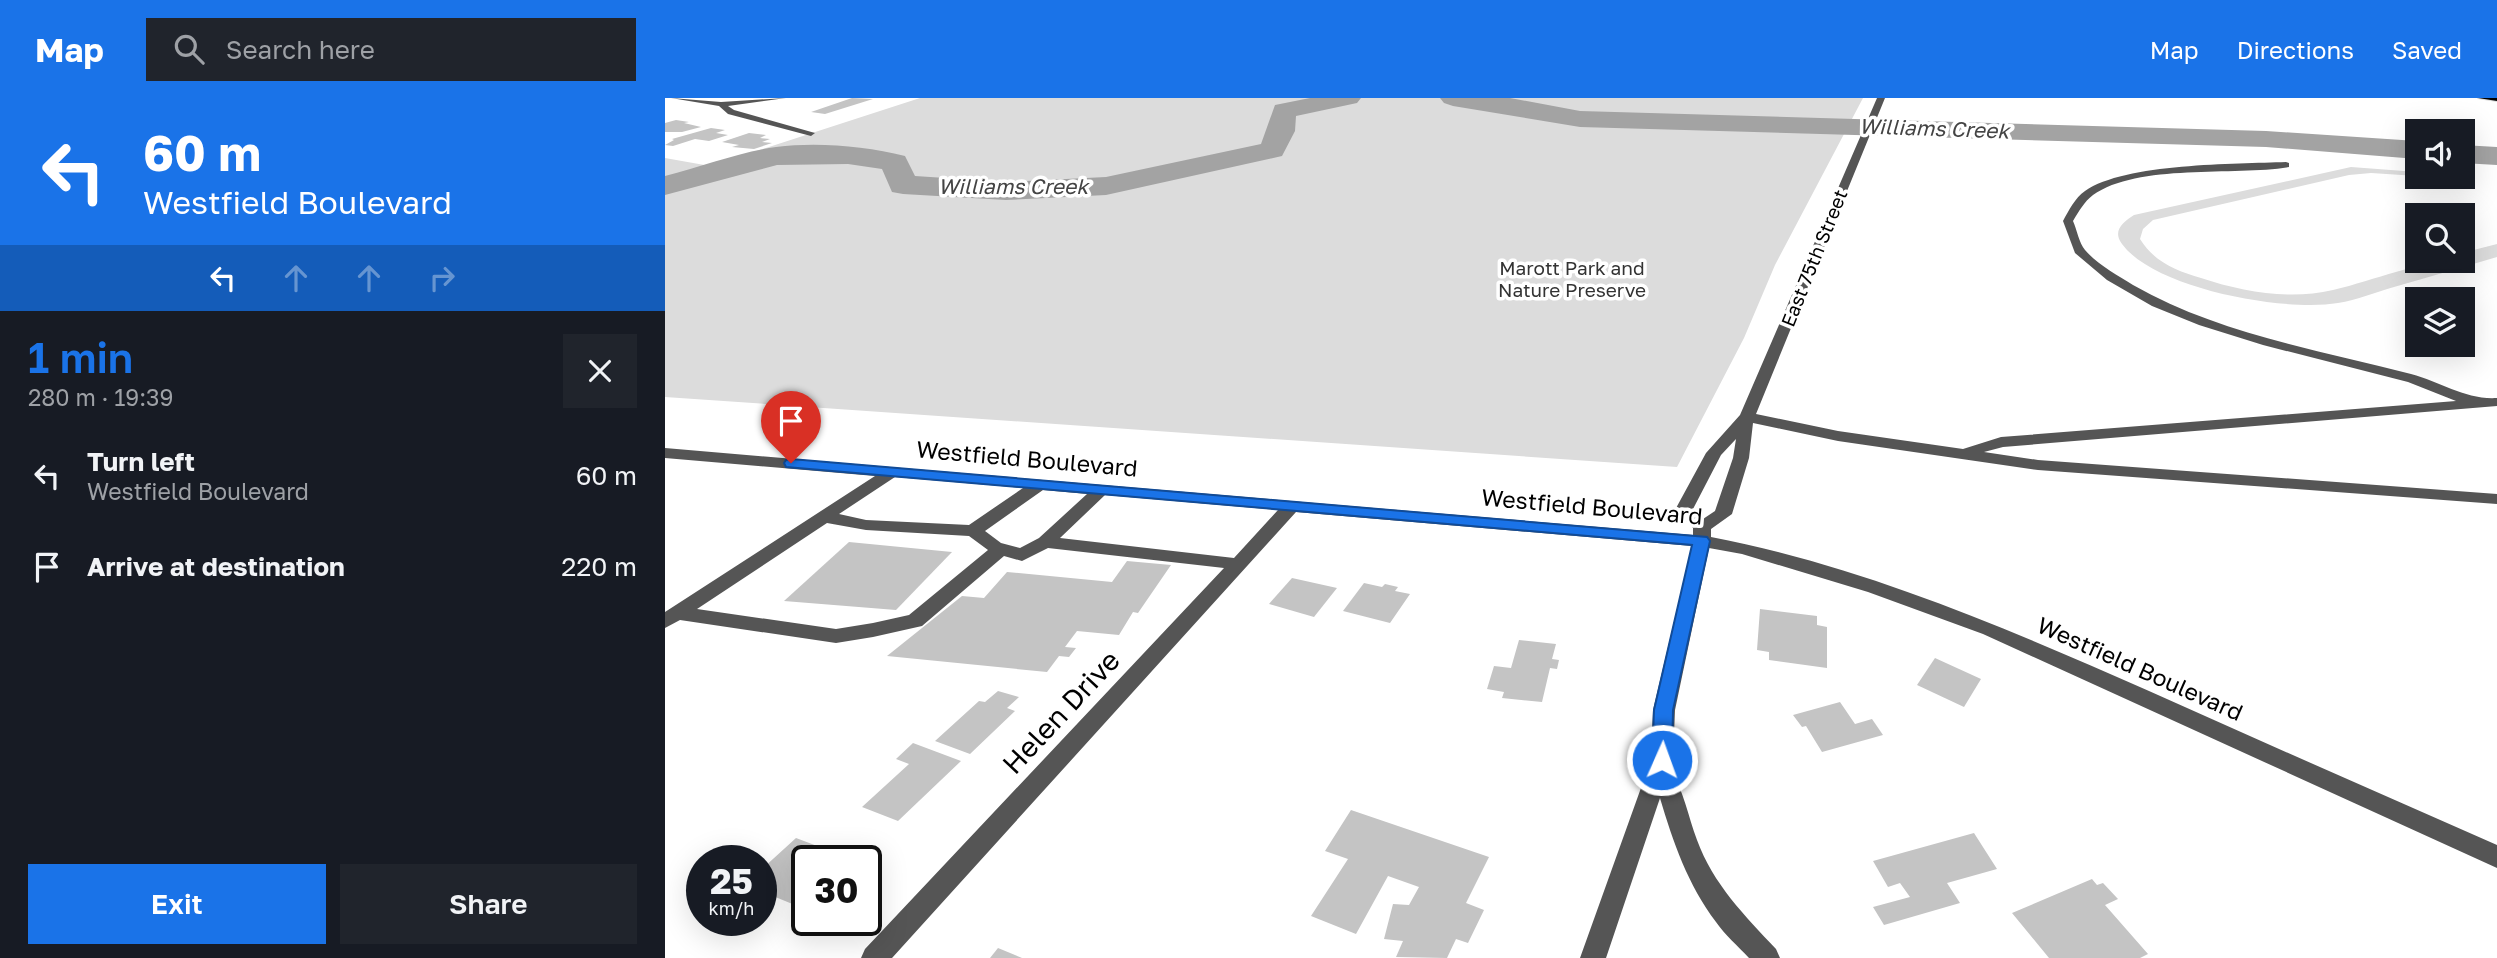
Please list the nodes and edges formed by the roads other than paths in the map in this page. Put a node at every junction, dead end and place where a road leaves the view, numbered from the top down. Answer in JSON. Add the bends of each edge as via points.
{"nodes":[{"id":1,"x":675,"y":98,"type":"edge"},
{"id":2,"x":782,"y":98,"type":"edge"},
{"id":3,"x":2482,"y":98,"type":"edge"},
{"id":4,"x":2497,"y":99,"type":"edge"},
{"id":5,"x":1879,"y":103,"type":"edge"},
{"id":6,"x":721,"y":104,"type":"junction"},
{"id":7,"x":811,"y":133,"type":"dead end"},
{"id":8,"x":2286,"y":165,"type":"dead end"},
{"id":9,"x":2497,"y":402,"type":"edge"},
{"id":10,"x":2477,"y":404,"type":"junction"},
{"id":11,"x":1747,"y":418,"type":"junction"},
{"id":12,"x":665,"y":453,"type":"edge"},
{"id":13,"x":1962,"y":454,"type":"junction"},
{"id":14,"x":892,"y":472,"type":"junction"},
{"id":15,"x":1039,"y":485,"type":"junction"},
{"id":16,"x":1101,"y":490,"type":"junction"},
{"id":17,"x":2497,"y":499,"type":"edge"},
{"id":18,"x":1292,"y":506,"type":"junction"},
{"id":19,"x":824,"y":517,"type":"junction"},
{"id":20,"x":973,"y":531,"type":"junction"},
{"id":21,"x":1702,"y":534,"type":"junction"},
{"id":22,"x":1045,"y":542,"type":"junction"},
{"id":23,"x":1001,"y":549,"type":"junction"},
{"id":24,"x":1238,"y":564,"type":"junction"},
{"id":25,"x":671,"y":617,"type":"edge"},
{"id":26,"x":1658,"y":770,"type":"junction"},
{"id":27,"x":2497,"y":857,"type":"edge"},
{"id":28,"x":874,"y":958,"type":"edge"},
{"id":29,"x":1593,"y":958,"type":"edge"},
{"id":30,"x":1767,"y":958,"type":"edge"}],
"edges":[{"from":1,"to":6,"type":"street"},
{"from":2,"to":6,"type":"street"},
{"from":3,"to":4,"type":"main road"},
{"from":5,"to":11,"type":"street","name":"East 75th Street"},
{"from":6,"to":7,"type":"street","via":[[736,113]]},
{"from":8,"to":10,"type":"street","via":[[2134,178],[2094,189],[2078,203],[2068,221],[2079,251],[2156,303],[2268,342],[2413,379]]},
{"from":9,"to":10,"type":"street"},
{"from":10,"to":13,"type":"street","via":[[2001,442]]},
{"from":11,"to":13,"type":"street"},
{"from":11,"to":21,"type":"street","name":"East 75th Street","via":[[1741,458],[1723,514]]},
{"from":11,"to":21,"type":"street","name":"East 75th Street","via":[[1714,453],[1685,510]]},
{"from":12,"to":14,"type":"street","name":"Westfield Boulevard"},
{"from":13,"to":17,"type":"street","via":[[2038,466]]},
{"from":14,"to":15,"type":"street","name":"Westfield Boulevard"},
{"from":14,"to":19,"type":"street"},
{"from":15,"to":16,"type":"street","name":"Westfield Boulevard"},
{"from":15,"to":20,"type":"street"},
{"from":16,"to":18,"type":"street","name":"Westfield Boulevard"},
{"from":16,"to":22,"type":"street"},
{"from":18,"to":21,"type":"street","name":"Westfield Boulevard"},
{"from":18,"to":24,"type":"street","name":"Helen Drive"},
{"from":19,"to":20,"type":"street","via":[[866,525]]},
{"from":19,"to":25,"type":"street"},
{"from":20,"to":23,"type":"street"},
{"from":21,"to":26,"type":"street","via":[[1664,710]]},
{"from":21,"to":27,"type":"street","name":"Westfield Boulevard","via":[[1980,625]]},
{"from":22,"to":23,"type":"street","via":[[1022,555]]},
{"from":22,"to":24,"type":"street"},
{"from":23,"to":25,"type":"street","via":[[915,621],[873,630],[836,636]]},
{"from":24,"to":28,"type":"street","name":"Helen Drive"},
{"from":26,"to":29,"type":"street"},
{"from":26,"to":30,"type":"street","via":[[1699,872],[1725,914]]}]}
